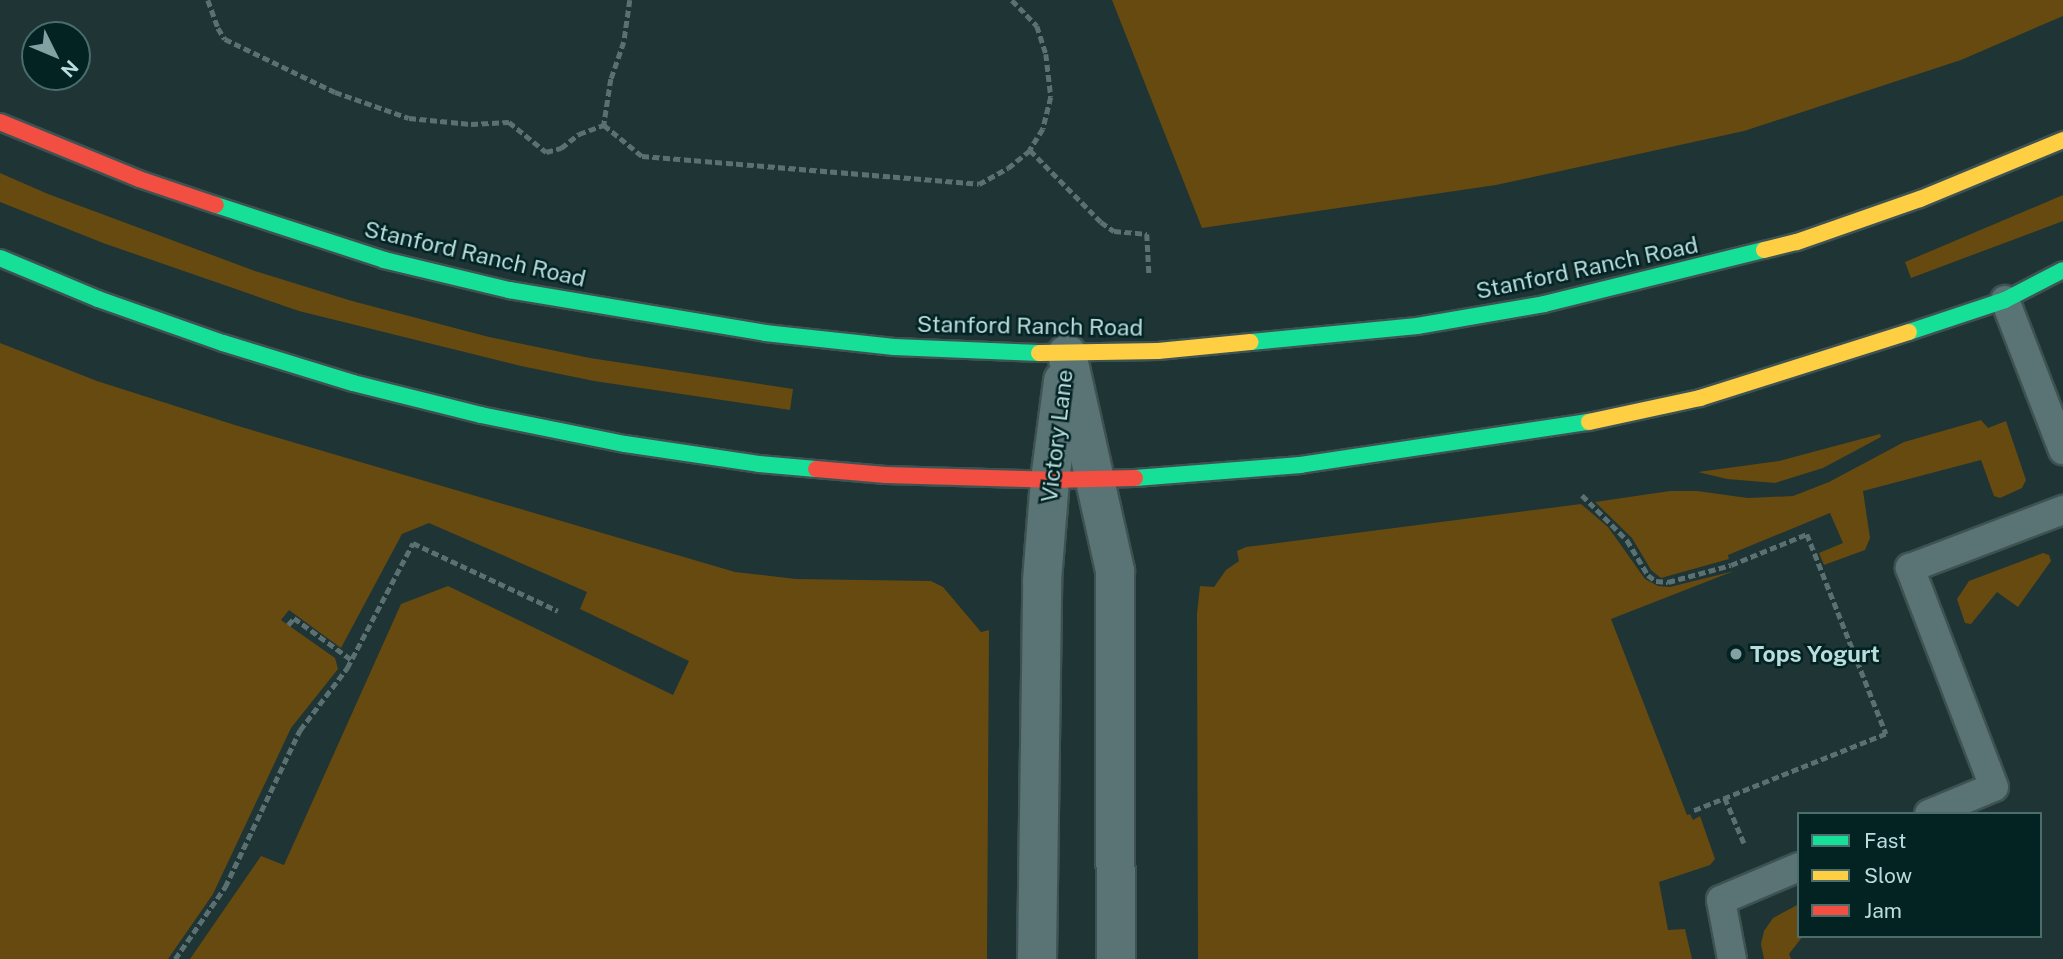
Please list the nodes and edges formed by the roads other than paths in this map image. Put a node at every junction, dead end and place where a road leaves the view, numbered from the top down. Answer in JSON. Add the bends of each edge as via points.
{"nodes":[{"id":1,"x":0,"y":122,"type":"edge"},
{"id":2,"x":2063,"y":140,"type":"edge"},
{"id":3,"x":0,"y":258,"type":"edge"},
{"id":4,"x":2063,"y":270,"type":"edge"},
{"id":5,"x":2005,"y":300,"type":"junction"},
{"id":6,"x":1067,"y":354,"type":"junction"},
{"id":7,"x":2063,"y":450,"type":"edge"},
{"id":8,"x":1094,"y":479,"type":"junction"},
{"id":9,"x":1049,"y":480,"type":"junction"},
{"id":10,"x":2063,"y":510,"type":"edge"},
{"id":11,"x":1934,"y":812,"type":"edge"},
{"id":12,"x":1797,"y":868,"type":"edge"},
{"id":13,"x":1037,"y":959,"type":"edge"},
{"id":14,"x":1116,"y":959,"type":"edge"},
{"id":15,"x":1732,"y":959,"type":"edge"}],
"edges":[{"from":1,"to":6,"type":"main road","name":"Stanford Ranch Road","via":[[139,179],[259,220],[384,260],[509,290],[765,333],[894,347]]},
{"from":2,"to":6,"type":"main road","name":"Stanford Ranch Road","via":[[1920,199],[1797,242],[1544,304],[1417,326],[1158,351]]},
{"from":3,"to":9,"type":"main road","via":[[223,343],[353,383],[481,415],[625,444],[759,464],[886,475]]},
{"from":4,"to":5,"type":"main road"},
{"from":5,"to":7,"type":"lane"},
{"from":5,"to":8,"type":"main road","via":[[1700,398],[1567,428],[1300,465]]},
{"from":6,"to":8,"type":"street","name":"Victory Lane"},
{"from":6,"to":9,"type":"street","name":"Victory Lane"},
{"from":8,"to":9,"type":"main road"},
{"from":8,"to":14,"type":"street","name":"Victory Lane","via":[[1115,571]]},
{"from":9,"to":13,"type":"street","name":"Victory Lane","via":[[1042,582]]},
{"from":10,"to":11,"type":"lane","via":[[1910,568],[1994,787]]},
{"from":12,"to":15,"type":"lane","via":[[1721,900]]}]}
